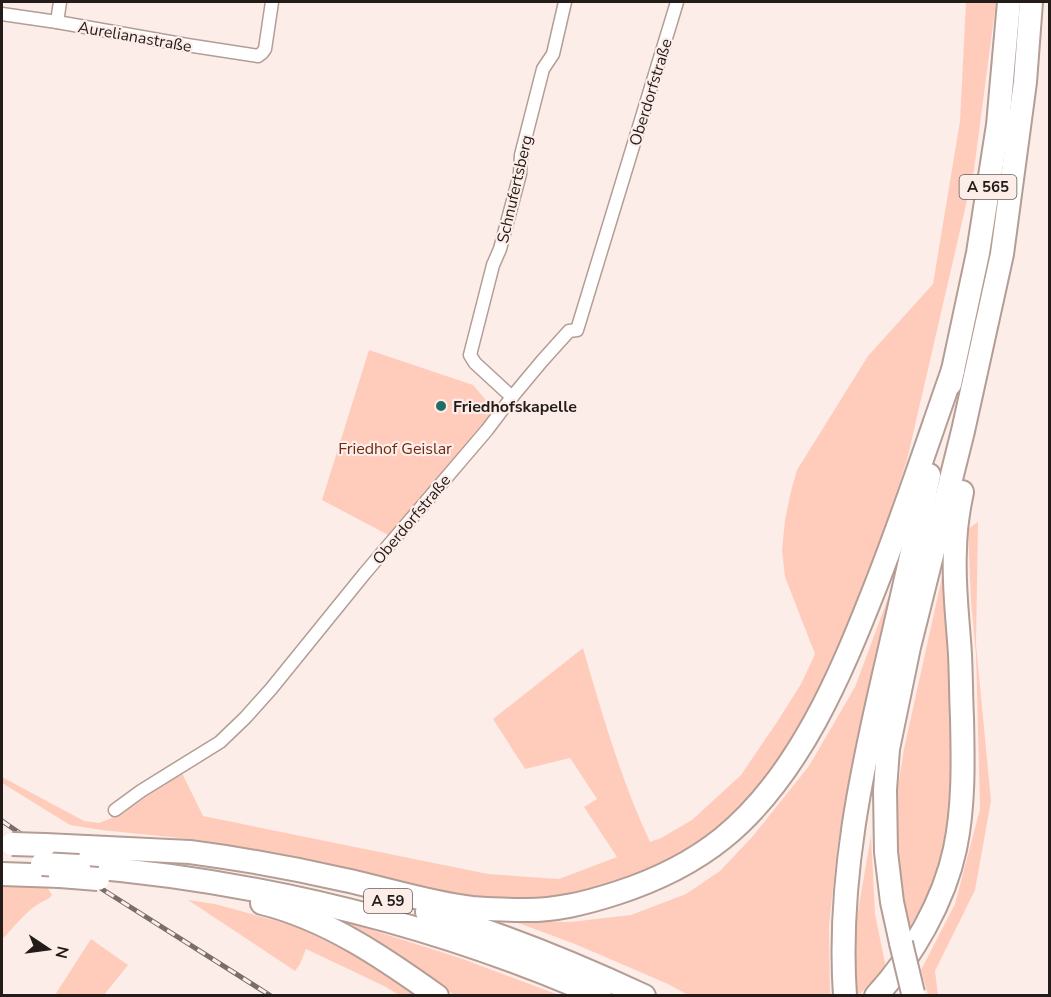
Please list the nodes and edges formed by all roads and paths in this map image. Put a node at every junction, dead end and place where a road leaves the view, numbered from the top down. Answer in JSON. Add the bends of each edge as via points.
{"nodes":[{"id":1,"x":60,"y":2,"type":"edge"},
{"id":2,"x":272,"y":2,"type":"edge"},
{"id":3,"x":565,"y":2,"type":"edge"},
{"id":4,"x":677,"y":2,"type":"edge"},
{"id":5,"x":1009,"y":2,"type":"edge"},
{"id":6,"x":1031,"y":2,"type":"edge"},
{"id":7,"x":2,"y":14,"type":"edge"},
{"id":8,"x":57,"y":22,"type":"junction"},
{"id":9,"x":953,"y":370,"type":"junction"},
{"id":10,"x":512,"y":397,"type":"junction"},
{"id":11,"x":963,"y":431,"type":"junction"},
{"id":12,"x":115,"y":810,"type":"dead end"},
{"id":13,"x":5,"y":850,"type":"edge"},
{"id":14,"x":59,"y":859,"type":"junction"},
{"id":15,"x":107,"y":861,"type":"junction"},
{"id":16,"x":2,"y":874,"type":"edge"},
{"id":17,"x":131,"y":876,"type":"junction"},
{"id":18,"x":845,"y":987,"type":"edge"},
{"id":19,"x":913,"y":994,"type":"edge"},
{"id":20,"x":437,"y":996,"type":"edge"},
{"id":21,"x":600,"y":996,"type":"edge"},
{"id":22,"x":644,"y":996,"type":"edge"},
{"id":23,"x":876,"y":996,"type":"edge"}],
"edges":[{"from":1,"to":8,"type":"street"},
{"from":2,"to":8,"type":"street","name":"Aurelianastraße","via":[[265,49],[253,56]]},
{"from":3,"to":10,"type":"street","name":"Schnufertsberg","via":[[554,54],[543,69],[521,154],[520,174],[470,355]]},
{"from":4,"to":10,"type":"street","name":"Oberdorfstraße","via":[[577,330],[569,331]]},
{"from":5,"to":9,"type":"highway","number":"A 565","via":[[998,125],[978,253]]},
{"from":6,"to":11,"type":"highway","number":"A 565","via":[[1025,82],[1002,254]]},
{"from":7,"to":8,"type":"street","name":"Aurelianastraße"},
{"from":9,"to":15,"type":"highway","via":[[888,554],[823,707],[772,787],[745,817],[697,856],[636,887],[600,898],[563,908],[518,910],[472,908],[305,871],[190,852]]},
{"from":9,"to":18,"type":"highway","via":[[858,793],[847,888]]},
{"from":10,"to":12,"type":"street","name":"Oberdorfstraße","via":[[245,718],[220,742]]},
{"from":11,"to":19,"type":"highway","bridge":true,"via":[[909,646],[888,749],[886,852],[892,902]]},
{"from":11,"to":23,"type":"highway","via":[[966,466],[954,552],[964,770],[955,851],[924,929],[893,978]]},
{"from":13,"to":14,"type":"highway","number":"A 59"},
{"from":14,"to":15,"type":"highway","bridge":true},
{"from":14,"to":15,"type":"highway","number":"A 59"},
{"from":14,"to":16,"type":"highway"},
{"from":15,"to":17,"type":"highway"},
{"from":15,"to":22,"type":"highway","number":"A 59","via":[[229,865],[375,897],[509,939]]},
{"from":17,"to":20,"type":"highway","via":[[159,885],[242,899],[304,917],[357,942]]},
{"from":17,"to":21,"type":"highway","number":"A 59","via":[[228,884],[377,916],[510,959]]}]}
